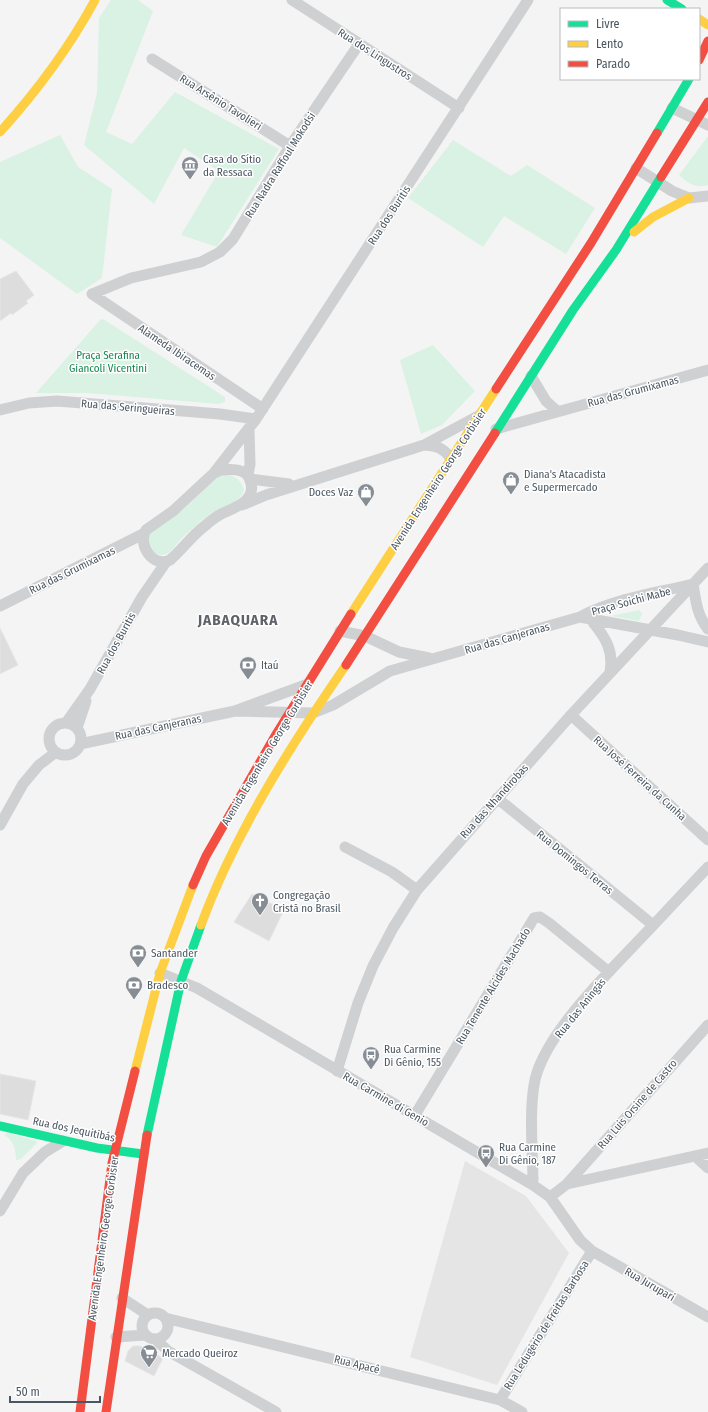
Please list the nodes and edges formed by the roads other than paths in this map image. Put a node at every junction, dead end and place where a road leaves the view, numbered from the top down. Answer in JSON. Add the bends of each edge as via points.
{"nodes":[{"id":1,"x":95,"y":0,"type":"edge"},
{"id":2,"x":292,"y":0,"type":"edge"},
{"id":3,"x":528,"y":0,"type":"edge"},
{"id":4,"x":667,"y":0,"type":"edge"},
{"id":5,"x":680,"y":8,"type":"edge"},
{"id":6,"x":708,"y":41,"type":"edge"},
{"id":7,"x":359,"y":44,"type":"junction"},
{"id":8,"x":700,"y":58,"type":"edge"},
{"id":9,"x":152,"y":59,"type":"dead end"},
{"id":10,"x":688,"y":80,"type":"edge"},
{"id":11,"x":708,"y":102,"type":"edge"},
{"id":12,"x":459,"y":108,"type":"junction"},
{"id":13,"x":672,"y":108,"type":"junction"},
{"id":14,"x":697,"y":118,"type":"junction"},
{"id":15,"x":708,"y":125,"type":"edge"},
{"id":16,"x":0,"y":132,"type":"edge"},
{"id":17,"x":290,"y":146,"type":"junction"},
{"id":18,"x":636,"y":168,"type":"junction"},
{"id":19,"x":658,"y":183,"type":"junction"},
{"id":20,"x":708,"y":196,"type":"edge"},
{"id":21,"x":689,"y":198,"type":"junction"},
{"id":22,"x":616,"y":250,"type":"junction"},
{"id":23,"x":92,"y":294,"type":"joint"},
{"id":24,"x":708,"y":370,"type":"edge"},
{"id":25,"x":531,"y":376,"type":"junction"},
{"id":26,"x":263,"y":409,"type":"junction"},
{"id":27,"x":0,"y":410,"type":"edge"},
{"id":28,"x":557,"y":411,"type":"junction"},
{"id":29,"x":480,"y":415,"type":"junction"},
{"id":30,"x":256,"y":419,"type":"junction"},
{"id":31,"x":248,"y":429,"type":"junction"},
{"id":32,"x":496,"y":429,"type":"junction"},
{"id":33,"x":424,"y":445,"type":"junction"},
{"id":34,"x":451,"y":459,"type":"junction"},
{"id":35,"x":214,"y":473,"type":"junction"},
{"id":36,"x":249,"y":477,"type":"junction"},
{"id":37,"x":298,"y":484,"type":"junction"},
{"id":38,"x":241,"y":506,"type":"junction"},
{"id":39,"x":143,"y":534,"type":"junction"},
{"id":40,"x":161,"y":561,"type":"junction"},
{"id":41,"x":708,"y":568,"type":"edge"},
{"id":42,"x":694,"y":584,"type":"junction"},
{"id":43,"x":0,"y":606,"type":"edge"},
{"id":44,"x":580,"y":617,"type":"junction"},
{"id":45,"x":592,"y":621,"type":"junction"},
{"id":46,"x":649,"y":630,"type":"junction"},
{"id":47,"x":708,"y":630,"type":"edge"},
{"id":48,"x":340,"y":631,"type":"junction"},
{"id":49,"x":365,"y":636,"type":"junction"},
{"id":50,"x":708,"y":642,"type":"edge"},
{"id":51,"x":393,"y":650,"type":"junction"},
{"id":52,"x":434,"y":659,"type":"junction"},
{"id":53,"x":390,"y":671,"type":"junction"},
{"id":54,"x":610,"y":672,"type":"junction"},
{"id":55,"x":308,"y":684,"type":"junction"},
{"id":56,"x":90,"y":689,"type":"junction"},
{"id":57,"x":235,"y":710,"type":"junction"},
{"id":58,"x":290,"y":713,"type":"junction"},
{"id":59,"x":313,"y":713,"type":"junction"},
{"id":60,"x":571,"y":715,"type":"junction"},
{"id":61,"x":66,"y":723,"type":"junction"},
{"id":62,"x":77,"y":728,"type":"junction"},
{"id":63,"x":80,"y":744,"type":"junction"},
{"id":64,"x":56,"y":752,"type":"junction"},
{"id":65,"x":497,"y":798,"type":"junction"},
{"id":66,"x":0,"y":825,"type":"edge"},
{"id":67,"x":708,"y":840,"type":"edge"},
{"id":68,"x":345,"y":847,"type":"dead end"},
{"id":69,"x":708,"y":867,"type":"edge"},
{"id":70,"x":417,"y":890,"type":"junction"},
{"id":71,"x":653,"y":925,"type":"junction"},
{"id":72,"x":609,"y":972,"type":"junction"},
{"id":73,"x":160,"y":973,"type":"junction"},
{"id":74,"x":181,"y":981,"type":"junction"},
{"id":75,"x":706,"y":1031,"type":"edge"},
{"id":76,"x":337,"y":1071,"type":"junction"},
{"id":77,"x":415,"y":1115,"type":"junction"},
{"id":78,"x":0,"y":1126,"type":"edge"},
{"id":79,"x":63,"y":1141,"type":"junction"},
{"id":80,"x":115,"y":1150,"type":"junction"},
{"id":81,"x":708,"y":1153,"type":"edge"},
{"id":82,"x":143,"y":1154,"type":"junction"},
{"id":83,"x":695,"y":1156,"type":"junction"},
{"id":84,"x":708,"y":1168,"type":"edge"},
{"id":85,"x":533,"y":1184,"type":"junction"},
{"id":86,"x":567,"y":1184,"type":"junction"},
{"id":87,"x":550,"y":1197,"type":"junction"},
{"id":88,"x":0,"y":1211,"type":"edge"},
{"id":89,"x":592,"y":1251,"type":"junction"},
{"id":90,"x":122,"y":1298,"type":"junction"},
{"id":91,"x":148,"y":1315,"type":"junction"},
{"id":92,"x":708,"y":1317,"type":"edge"},
{"id":93,"x":166,"y":1322,"type":"junction"},
{"id":94,"x":116,"y":1337,"type":"junction"},
{"id":95,"x":154,"y":1337,"type":"junction"},
{"id":96,"x":500,"y":1400,"type":"junction"},
{"id":97,"x":80,"y":1412,"type":"edge"},
{"id":98,"x":106,"y":1412,"type":"edge"},
{"id":99,"x":276,"y":1412,"type":"edge"},
{"id":100,"x":522,"y":1412,"type":"edge"}],
"edges":[{"from":1,"to":16,"type":"main road","via":[[42,83]]},
{"from":2,"to":7,"type":"street","name":"Rua dos Lingustros"},
{"from":3,"to":12,"type":"street","name":"Rua dos Buritis"},
{"from":4,"to":5,"type":"main road"},
{"from":6,"to":8,"type":"main road"},
{"from":7,"to":12,"type":"street","name":"Rua dos Lingustros"},
{"from":7,"to":17,"type":"street","name":"Rua Nadra Raffoul Mokodsi"},
{"from":9,"to":17,"type":"street","name":"Rua Arsênio Tavolieri"},
{"from":10,"to":13,"type":"main road","name":"Avenida Engenheiro George Corbisier"},
{"from":11,"to":14,"type":"main road","name":"Avenida Engenheiro George Corbisier"},
{"from":12,"to":26,"type":"street","name":"Rua dos Buritis"},
{"from":13,"to":14,"type":"street"},
{"from":13,"to":18,"type":"main road","name":"Avenida Engenheiro George Corbisier"},
{"from":14,"to":15,"type":"street"},
{"from":14,"to":19,"type":"main road","name":"Avenida Engenheiro George Corbisier"},
{"from":17,"to":23,"type":"street","name":"Rua Nadra Raffoul Mokodsi","via":[[233,239],[220,252],[200,262],[131,278]]},
{"from":18,"to":19,"type":"street"},
{"from":18,"to":29,"type":"main road","name":"Avenida Engenheiro George Corbisier","via":[[591,243]]},
{"from":19,"to":21,"type":"street"},
{"from":19,"to":22,"type":"main road","name":"Avenida Engenheiro George Corbisier"},
{"from":20,"to":21,"type":"street"},
{"from":21,"to":22,"type":"main road","via":[[643,222]]},
{"from":22,"to":25,"type":"main road","name":"Avenida Engenheiro George Corbisier","via":[[573,310]]},
{"from":23,"to":26,"type":"street","name":"Alameda Ibiracemas"},
{"from":24,"to":28,"type":"street","name":"Rua das Grumixamas"},
{"from":25,"to":28,"type":"street","via":[[546,401]]},
{"from":25,"to":32,"type":"main road","name":"Avenida Engenheiro George Corbisier"},
{"from":26,"to":30,"type":"street","name":"Rua dos Buritis"},
{"from":27,"to":30,"type":"street","name":"Rua das Seringueiras","via":[[29,403],[57,401]]},
{"from":28,"to":32,"type":"street","name":"Rua das Grumixamas"},
{"from":29,"to":33,"type":"street"},
{"from":29,"to":34,"type":"main road","name":"Avenida Engenheiro George Corbisier"},
{"from":30,"to":31,"type":"street","name":"Rua dos Buritis"},
{"from":31,"to":35,"type":"street","name":"Rua dos Buritis"},
{"from":31,"to":36,"type":"street"},
{"from":32,"to":49,"type":"main road","name":"Avenida Engenheiro George Corbisier"},
{"from":33,"to":34,"type":"street","via":[[441,448]]},
{"from":33,"to":37,"type":"street"},
{"from":34,"to":48,"type":"main road","name":"Avenida Engenheiro George Corbisier"},
{"from":35,"to":36,"type":"street","via":[[240,471]]},
{"from":35,"to":39,"type":"street","name":"Rua das Grumixamas","via":[[174,511],[154,523]]},
{"from":36,"to":37,"type":"street","via":[[278,484]]},
{"from":36,"to":38,"type":"street","via":[[250,492]]},
{"from":37,"to":38,"type":"street"},
{"from":38,"to":40,"type":"street","via":[[205,525],[177,554]]},
{"from":39,"to":40,"type":"street","via":[[144,550]]},
{"from":39,"to":43,"type":"street","name":"Rua das Grumixamas"},
{"from":40,"to":56,"type":"street","name":"Rua dos Buritis"},
{"from":41,"to":42,"type":"street","name":"Rua das Nhandirobas"},
{"from":42,"to":44,"type":"street","name":"Praça Soichi Mabe","via":[[607,606]]},
{"from":42,"to":46,"type":"street","name":"Rua das Nhandirobas"},
{"from":42,"to":47,"type":"street","via":[[696,608]]},
{"from":44,"to":45,"type":"street","name":"Praça Soichi Mabe"},
{"from":44,"to":52,"type":"street","name":"Rua das Canjeranas"},
{"from":45,"to":46,"type":"street","name":"Praça Soichi Mabe"},
{"from":45,"to":54,"type":"street","via":[[606,639],[611,652]]},
{"from":46,"to":50,"type":"street","name":"Praça Soichi Mabe"},
{"from":46,"to":54,"type":"street","name":"Rua das Nhandirobas"},
{"from":48,"to":49,"type":"street","name":"Rua das Canjeranas"},
{"from":48,"to":55,"type":"main road","name":"Avenida Engenheiro George Corbisier"},
{"from":49,"to":51,"type":"street","name":"Rua das Canjeranas"},
{"from":49,"to":59,"type":"main road","name":"Avenida Engenheiro George Corbisier"},
{"from":51,"to":52,"type":"street","name":"Rua das Canjeranas"},
{"from":51,"to":53,"type":"street"},
{"from":52,"to":53,"type":"street","name":"Rua das Canjeranas"},
{"from":53,"to":59,"type":"street","name":"Rua das Canjeranas","via":[[333,705]]},
{"from":54,"to":60,"type":"street","name":"Rua das Nhandirobas"},
{"from":55,"to":57,"type":"street","name":"Rua das Canjeranas"},
{"from":55,"to":58,"type":"main road","name":"Avenida Engenheiro George Corbisier"},
{"from":56,"to":61,"type":"street","name":"Rua dos Buritis"},
{"from":56,"to":62,"type":"street","name":"Rua dos Buritis"},
{"from":57,"to":58,"type":"street","name":"Rua das Canjeranas"},
{"from":57,"to":63,"type":"street","name":"Rua das Canjeranas"},
{"from":58,"to":59,"type":"street","name":"Rua das Canjeranas"},
{"from":58,"to":73,"type":"main road","name":"Avenida Engenheiro George Corbisier","via":[[206,856],[184,905]]},
{"from":59,"to":74,"type":"main road","name":"Avenida Engenheiro George Corbisier","via":[[249,821],[226,866]]},
{"from":60,"to":65,"type":"street","name":"Rua das Nhandirobas"},
{"from":60,"to":67,"type":"street","name":"Rua José Ferreira da Cunha"},
{"from":61,"to":62,"type":"street"},
{"from":61,"to":64,"type":"street","via":[[56,726],[50,734],[50,744]]},
{"from":62,"to":63,"type":"street"},
{"from":63,"to":64,"type":"street","via":[[70,754]]},
{"from":64,"to":66,"type":"street","via":[[39,765],[23,784]]},
{"from":65,"to":70,"type":"street","name":"Rua das Nhandirobas"},
{"from":65,"to":71,"type":"street","name":"Rua Domingos Terras"},
{"from":68,"to":70,"type":"street","via":[[392,872]]},
{"from":69,"to":71,"type":"street","name":"Rua das Aningás"},
{"from":70,"to":76,"type":"street","name":"Rua das Nhandirobas","via":[[373,966],[358,1003]]},
{"from":71,"to":72,"type":"street","name":"Rua das Aningás"},
{"from":72,"to":77,"type":"street","name":"Rua Tenente Alcides Machado","via":[[549,923],[540,917],[534,918]]},
{"from":72,"to":85,"type":"street","name":"Rua das Aningás","via":[[574,1013],[550,1046],[540,1065],[534,1084]]},
{"from":73,"to":74,"type":"street","name":"Rua Carmine di Genio"},
{"from":73,"to":80,"type":"main road","name":"Avenida Engenheiro George Corbisier"},
{"from":74,"to":76,"type":"street","name":"Rua Carmine di Genio"},
{"from":74,"to":82,"type":"main road","name":"Avenida Engenheiro George Corbisier"},
{"from":75,"to":86,"type":"street","name":"Rua Luis Orsine de Castro"},
{"from":76,"to":77,"type":"street","name":"Rua Carmine di Genio"},
{"from":77,"to":85,"type":"street","name":"Rua Carmine di Genio"},
{"from":78,"to":79,"type":"main road","name":"Rua dos Jequitibás"},
{"from":79,"to":80,"type":"main road","name":"Rua dos Jequitibás"},
{"from":79,"to":88,"type":"street","via":[[45,1152],[23,1173]]},
{"from":80,"to":82,"type":"main road","name":"Rua dos Jequitibás"},
{"from":80,"to":97,"type":"main road","name":"Avenida Engenheiro George Corbisier"},
{"from":81,"to":83,"type":"street"},
{"from":82,"to":90,"type":"main road","name":"Avenida Engenheiro George Corbisier"},
{"from":83,"to":84,"type":"street"},
{"from":83,"to":86,"type":"street"},
{"from":85,"to":87,"type":"street","name":"Rua Carmine di Genio"},
{"from":86,"to":87,"type":"street"},
{"from":87,"to":89,"type":"street","name":"Rua Carmine di Genio","via":[[580,1240]]},
{"from":89,"to":92,"type":"street","name":"Rua Jurupari"},
{"from":89,"to":96,"type":"street","name":"Rua Ledugério de Freitas Barbosa"},
{"from":90,"to":91,"type":"street"},
{"from":90,"to":94,"type":"main road","name":"Avenida Engenheiro George Corbisier"},
{"from":91,"to":93,"type":"street","via":[[158,1313]]},
{"from":91,"to":95,"type":"street","via":[[142,1324]]},
{"from":93,"to":95,"type":"street","via":[[167,1332]]},
{"from":93,"to":96,"type":"street","name":"Rua Apacê","via":[[189,1323]]},
{"from":94,"to":95,"type":"street"},
{"from":94,"to":98,"type":"main road","name":"Avenida Engenheiro George Corbisier"},
{"from":95,"to":99,"type":"street","via":[[168,1350]]},
{"from":96,"to":100,"type":"street","name":"Rua Apacê"}]}
